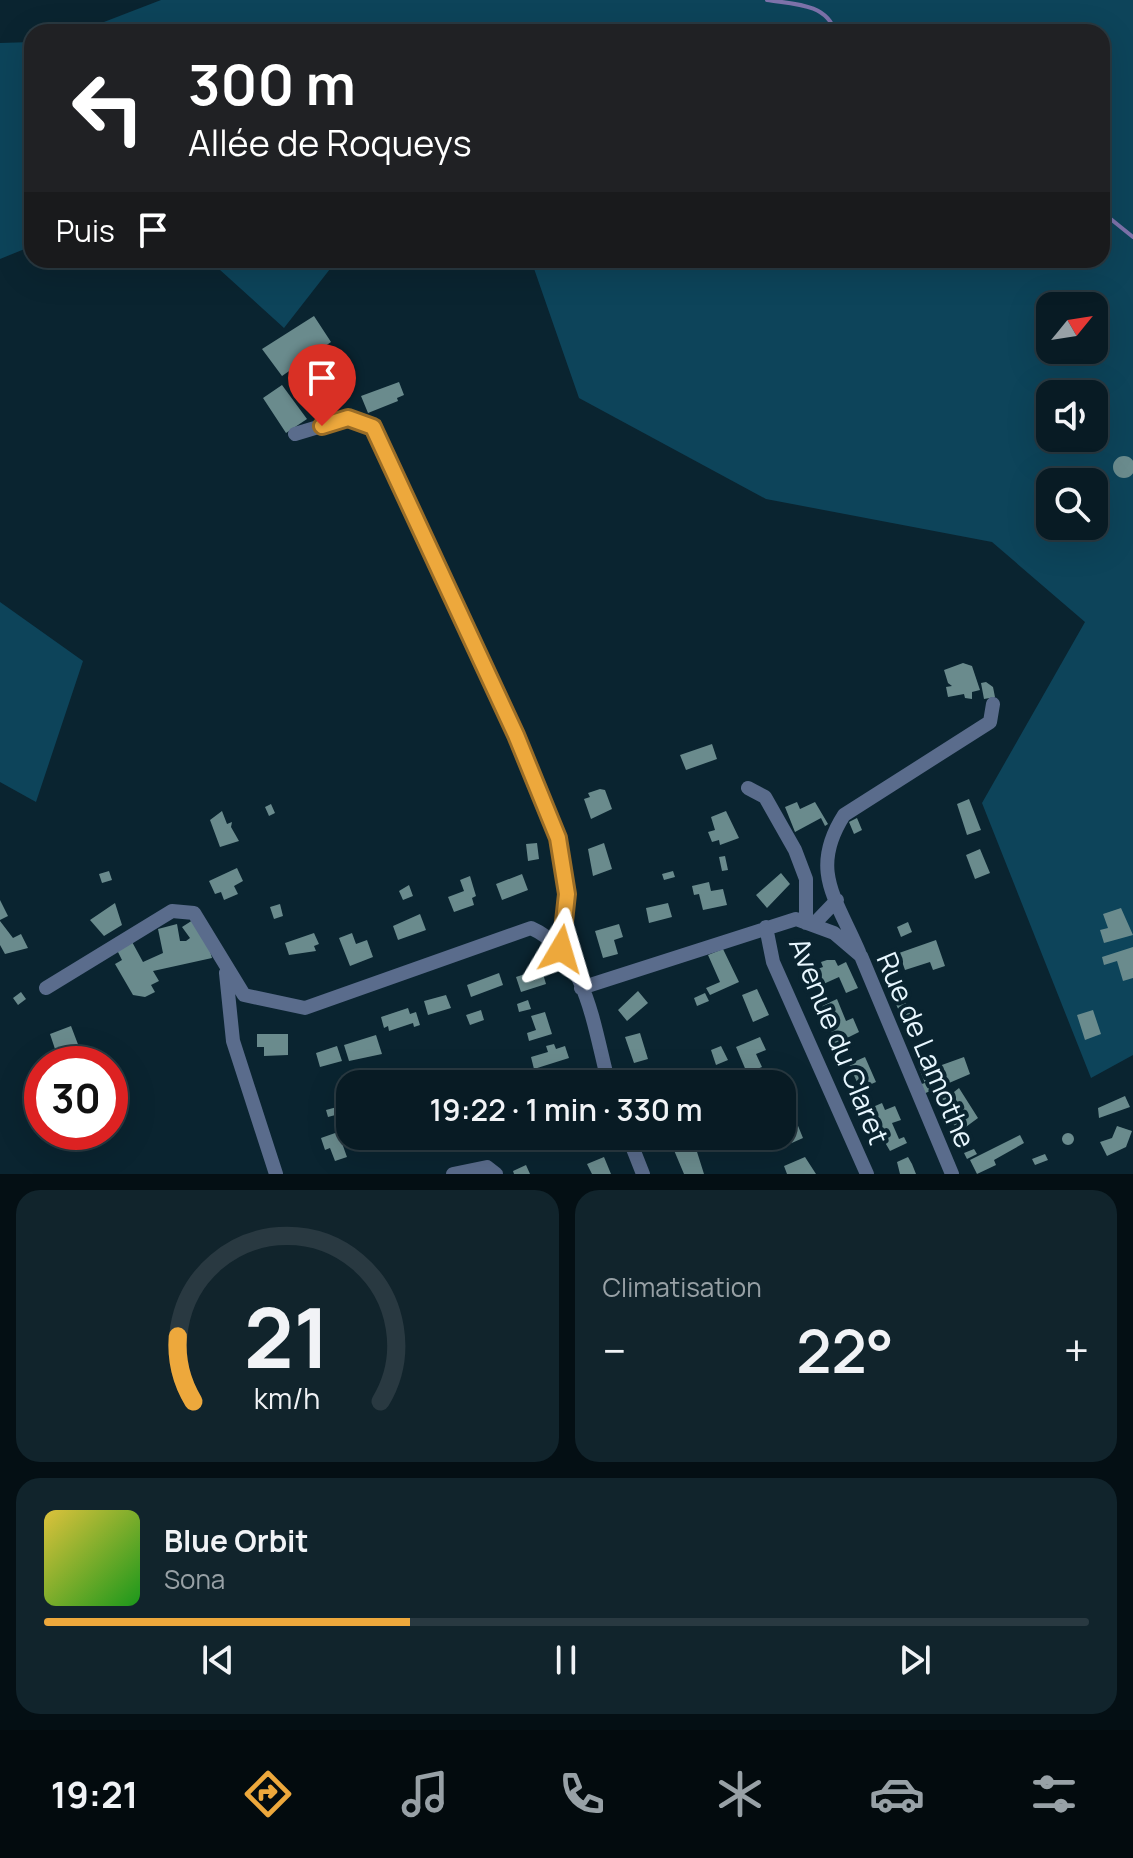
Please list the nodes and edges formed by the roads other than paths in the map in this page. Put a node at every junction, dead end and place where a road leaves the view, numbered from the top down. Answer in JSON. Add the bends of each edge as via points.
{"nodes":[{"id":1,"x":295,"y":434,"type":"dead end"},
{"id":2,"x":993,"y":704,"type":"dead end"},
{"id":3,"x":748,"y":788,"type":"dead end"},
{"id":4,"x":837,"y":900,"type":"junction"},
{"id":5,"x":809,"y":924,"type":"junction"},
{"id":6,"x":766,"y":927,"type":"junction"},
{"id":7,"x":561,"y":949,"type":"junction"},
{"id":8,"x":861,"y":956,"type":"junction"},
{"id":9,"x":226,"y":968,"type":"junction"},
{"id":10,"x":46,"y":988,"type":"dead end"},
{"id":11,"x":581,"y":988,"type":"junction"},
{"id":12,"x":605,"y":1070,"type":"edge"},
{"id":13,"x":634,"y":1150,"type":"edge"},
{"id":14,"x":276,"y":1174,"type":"edge"},
{"id":15,"x":453,"y":1174,"type":"edge"},
{"id":16,"x":496,"y":1174,"type":"edge"},
{"id":17,"x":643,"y":1174,"type":"edge"},
{"id":18,"x":867,"y":1174,"type":"edge"},
{"id":19,"x":952,"y":1174,"type":"edge"}],
"edges":[{"from":1,"to":7,"type":"street","via":[[348,418],[373,427],[558,838],[567,894]]},
{"from":2,"to":4,"type":"street","via":[[990,722],[844,815],[828,839],[824,871]]},
{"from":3,"to":5,"type":"street","via":[[765,797],[795,850],[806,879]]},
{"from":4,"to":5,"type":"street","via":[[825,916]]},
{"from":4,"to":8,"type":"street"},
{"from":5,"to":6,"type":"street","via":[[796,919]]},
{"from":5,"to":8,"type":"street","name":"Rue de Lamothe","via":[[834,933]]},
{"from":6,"to":11,"type":"street"},
{"from":6,"to":18,"type":"street","name":"Avenue du Claret","via":[[773,962]]},
{"from":7,"to":9,"type":"street","via":[[531,928],[305,1008],[244,995]]},
{"from":7,"to":11,"type":"street"},
{"from":8,"to":19,"type":"street","name":"Rue de Lamothe"},
{"from":9,"to":10,"type":"street","via":[[194,913],[172,911]]},
{"from":9,"to":14,"type":"street","via":[[233,1041]]},
{"from":11,"to":12,"type":"street"},
{"from":13,"to":17,"type":"street"},
{"from":15,"to":16,"type":"street","via":[[487,1167]]}]}
